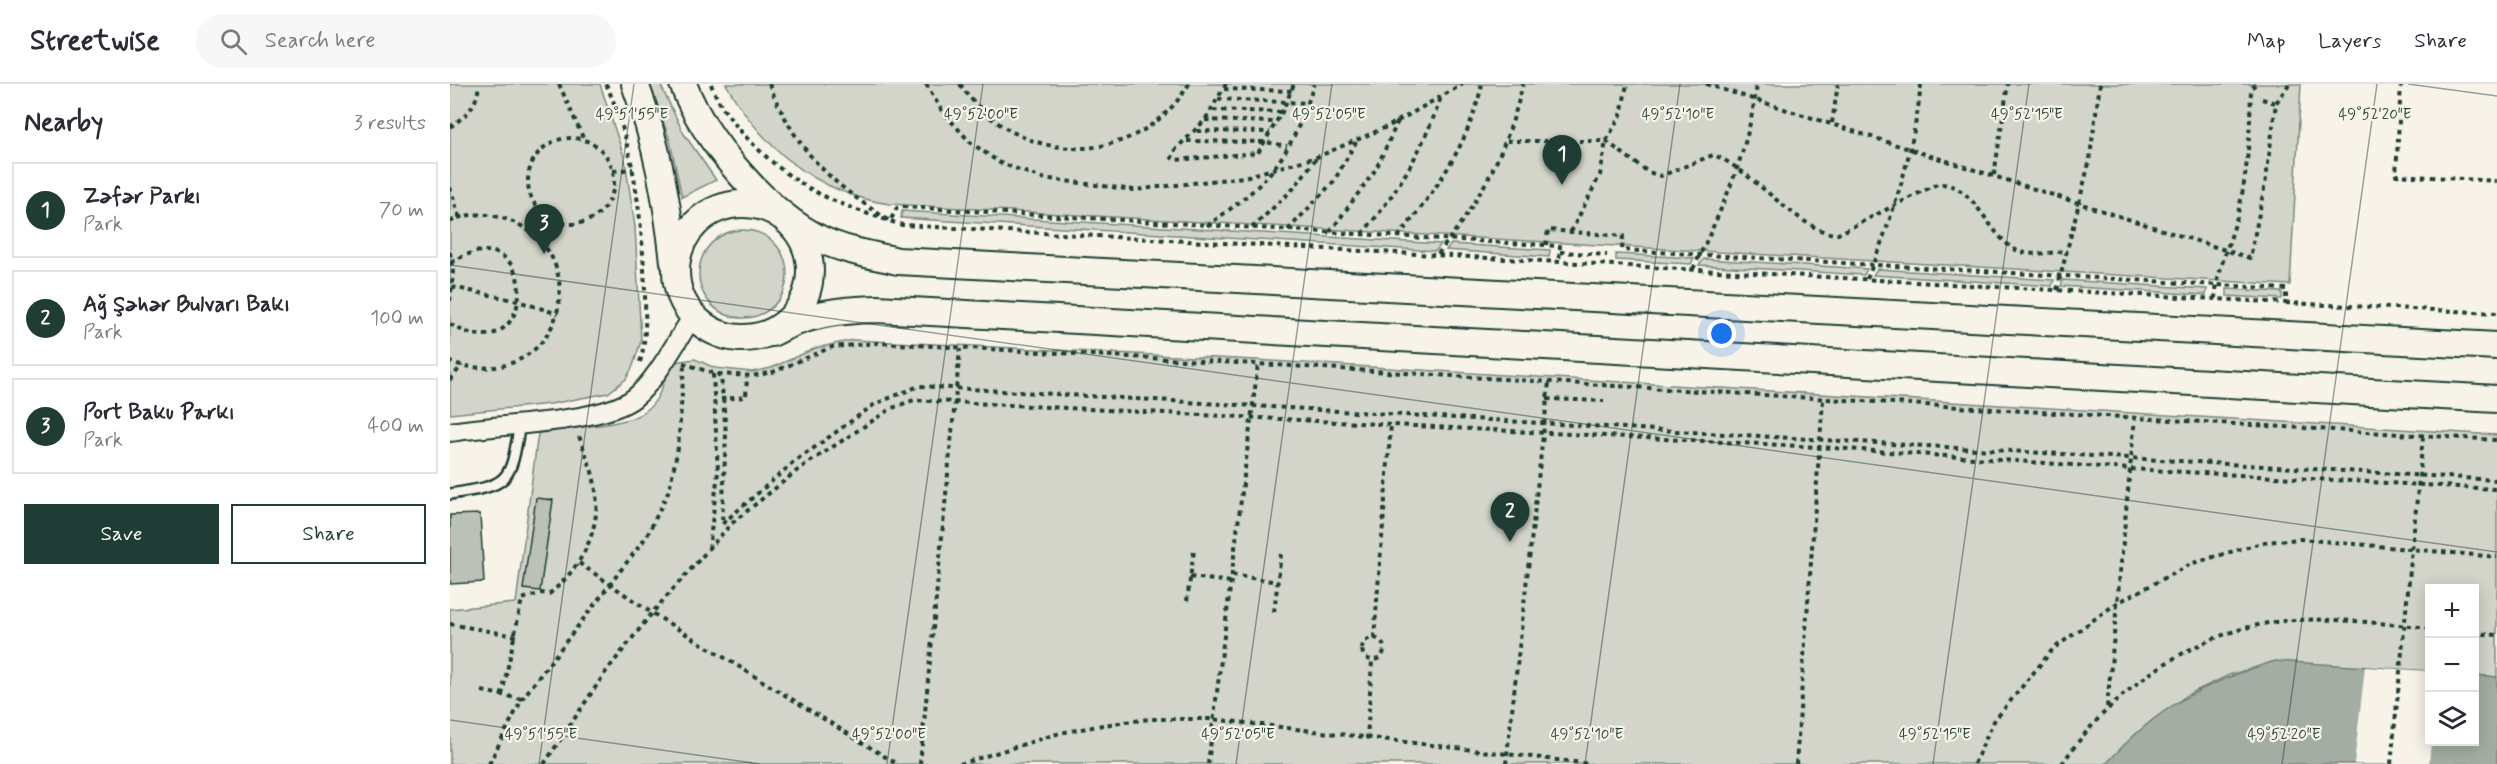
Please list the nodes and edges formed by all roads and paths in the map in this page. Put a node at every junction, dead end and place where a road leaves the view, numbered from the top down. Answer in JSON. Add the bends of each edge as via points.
{"nodes":[{"id":1,"x":479,"y":84,"type":"edge"},
{"id":2,"x":559,"y":84,"type":"edge"},
{"id":3,"x":606,"y":84,"type":"edge"},
{"id":4,"x":635,"y":84,"type":"edge"},
{"id":5,"x":683,"y":84,"type":"edge"},
{"id":6,"x":711,"y":84,"type":"edge"},
{"id":7,"x":769,"y":84,"type":"edge"},
{"id":8,"x":926,"y":84,"type":"edge"},
{"id":9,"x":960,"y":84,"type":"edge"},
{"id":10,"x":1189,"y":84,"type":"edge"},
{"id":11,"x":1226,"y":84,"type":"edge"},
{"id":12,"x":1294,"y":84,"type":"edge"},
{"id":13,"x":1314,"y":84,"type":"edge"},
{"id":14,"x":1463,"y":84,"type":"edge"},
{"id":15,"x":1482,"y":84,"type":"edge"},
{"id":16,"x":1523,"y":84,"type":"edge"},
{"id":17,"x":1627,"y":84,"type":"edge"},
{"id":18,"x":1706,"y":84,"type":"edge"},
{"id":19,"x":1757,"y":84,"type":"edge"},
{"id":20,"x":1838,"y":84,"type":"edge"},
{"id":21,"x":1921,"y":84,"type":"edge"},
{"id":22,"x":2008,"y":84,"type":"edge"},
{"id":23,"x":2100,"y":84,"type":"edge"},
{"id":24,"x":2256,"y":84,"type":"edge"},
{"id":25,"x":2281,"y":84,"type":"edge"},
{"id":26,"x":2401,"y":84,"type":"edge"},
{"id":27,"x":2288,"y":86,"type":"edge"},
{"id":28,"x":1224,"y":89,"type":"junction"},
{"id":29,"x":1292,"y":91,"type":"junction"},
{"id":30,"x":1441,"y":97,"type":"junction"},
{"id":31,"x":1218,"y":99,"type":"junction"},
{"id":32,"x":1755,"y":99,"type":"junction"},
{"id":33,"x":2262,"y":99,"type":"dead end"},
{"id":34,"x":1287,"y":102,"type":"junction"},
{"id":35,"x":1308,"y":103,"type":"junction"},
{"id":36,"x":2276,"y":103,"type":"junction"},
{"id":37,"x":1212,"y":110,"type":"junction"},
{"id":38,"x":1282,"y":112,"type":"junction"},
{"id":39,"x":1204,"y":120,"type":"junction"},
{"id":40,"x":1276,"y":122,"type":"junction"},
{"id":41,"x":1398,"y":122,"type":"junction"},
{"id":42,"x":1832,"y":123,"type":"junction"},
{"id":43,"x":450,"y":127,"type":"edge"},
{"id":44,"x":1196,"y":131,"type":"junction"},
{"id":45,"x":1271,"y":132,"type":"junction"},
{"id":46,"x":584,"y":140,"type":"junction"},
{"id":47,"x":1186,"y":141,"type":"junction"},
{"id":48,"x":1507,"y":141,"type":"junction"},
{"id":49,"x":1606,"y":141,"type":"junction"},
{"id":50,"x":1265,"y":142,"type":"junction"},
{"id":51,"x":1356,"y":142,"type":"junction"},
{"id":52,"x":1287,"y":146,"type":"junction"},
{"id":53,"x":1911,"y":149,"type":"junction"},
{"id":54,"x":1317,"y":157,"type":"junction"},
{"id":55,"x":1274,"y":169,"type":"junction"},
{"id":56,"x":1738,"y":169,"type":"junction"},
{"id":57,"x":1994,"y":175,"type":"junction"},
{"id":58,"x":2497,"y":181,"type":"edge"},
{"id":59,"x":450,"y":186,"type":"edge"},
{"id":60,"x":2080,"y":203,"type":"junction"},
{"id":61,"x":1895,"y":206,"type":"junction"},
{"id":62,"x":459,"y":217,"type":"junction"},
{"id":63,"x":546,"y":218,"type":"junction"},
{"id":64,"x":785,"y":218,"type":"junction"},
{"id":65,"x":890,"y":221,"type":"junction"},
{"id":66,"x":450,"y":222,"type":"edge"},
{"id":67,"x":1207,"y":227,"type":"junction"},
{"id":68,"x":1252,"y":228,"type":"junction"},
{"id":69,"x":1288,"y":230,"type":"junction"},
{"id":70,"x":1571,"y":232,"type":"junction"},
{"id":71,"x":1330,"y":233,"type":"junction"},
{"id":72,"x":1361,"y":234,"type":"junction"},
{"id":73,"x":536,"y":236,"type":"junction"},
{"id":74,"x":1398,"y":237,"type":"junction"},
{"id":75,"x":1449,"y":240,"type":"junction"},
{"id":76,"x":1546,"y":245,"type":"junction"},
{"id":77,"x":2067,"y":251,"type":"junction"},
{"id":78,"x":2228,"y":251,"type":"junction"},
{"id":79,"x":450,"y":252,"type":"edge"},
{"id":80,"x":1560,"y":252,"type":"junction"},
{"id":81,"x":1438,"y":255,"type":"junction"},
{"id":82,"x":1607,"y":255,"type":"dead end"},
{"id":83,"x":1700,"y":255,"type":"junction"},
{"id":84,"x":452,"y":262,"type":"junction"},
{"id":85,"x":1559,"y":262,"type":"junction"},
{"id":86,"x":1873,"y":265,"type":"junction"},
{"id":87,"x":1693,"y":269,"type":"junction"},
{"id":88,"x":452,"y":273,"type":"edge"},
{"id":89,"x":2061,"y":275,"type":"junction"},
{"id":90,"x":676,"y":278,"type":"junction"},
{"id":91,"x":1867,"y":279,"type":"junction"},
{"id":92,"x":2216,"y":284,"type":"junction"},
{"id":93,"x":452,"y":287,"type":"junction"},
{"id":94,"x":2057,"y":290,"type":"junction"},
{"id":95,"x":2215,"y":299,"type":"junction"},
{"id":96,"x":450,"y":301,"type":"edge"},
{"id":97,"x":518,"y":301,"type":"junction"},
{"id":98,"x":2286,"y":303,"type":"junction"},
{"id":99,"x":2497,"y":313,"type":"edge"},
{"id":100,"x":558,"y":314,"type":"junction"},
{"id":101,"x":693,"y":316,"type":"junction"},
{"id":102,"x":450,"y":324,"type":"edge"},
{"id":103,"x":772,"y":333,"type":"junction"},
{"id":104,"x":2497,"y":346,"type":"edge"},
{"id":105,"x":960,"y":349,"type":"junction"},
{"id":106,"x":678,"y":359,"type":"junction"},
{"id":107,"x":450,"y":362,"type":"edge"},
{"id":108,"x":1258,"y":364,"type":"junction"},
{"id":109,"x":462,"y":365,"type":"junction"},
{"id":110,"x":639,"y":368,"type":"dead end"},
{"id":111,"x":713,"y":374,"type":"junction"},
{"id":112,"x":747,"y":376,"type":"junction"},
{"id":113,"x":450,"y":380,"type":"edge"},
{"id":114,"x":1549,"y":382,"type":"junction"},
{"id":115,"x":957,"y":389,"type":"junction"},
{"id":116,"x":715,"y":399,"type":"junction"},
{"id":117,"x":723,"y":399,"type":"junction"},
{"id":118,"x":1547,"y":399,"type":"junction"},
{"id":119,"x":2497,"y":399,"type":"edge"},
{"id":120,"x":956,"y":400,"type":"junction"},
{"id":121,"x":1823,"y":400,"type":"junction"},
{"id":122,"x":1604,"y":401,"type":"dead end"},
{"id":123,"x":1254,"y":408,"type":"junction"},
{"id":124,"x":1253,"y":417,"type":"junction"},
{"id":125,"x":2136,"y":418,"type":"junction"},
{"id":126,"x":520,"y":423,"type":"junction"},
{"id":127,"x":1391,"y":424,"type":"junction"},
{"id":128,"x":1545,"y":424,"type":"junction"},
{"id":129,"x":450,"y":432,"type":"edge"},
{"id":130,"x":1544,"y":433,"type":"junction"},
{"id":131,"x":579,"y":436,"type":"dead end"},
{"id":132,"x":2423,"y":437,"type":"junction"},
{"id":133,"x":1819,"y":440,"type":"junction"},
{"id":134,"x":2497,"y":440,"type":"edge"},
{"id":135,"x":1819,"y":447,"type":"junction"},
{"id":136,"x":2130,"y":459,"type":"junction"},
{"id":137,"x":2129,"y":469,"type":"junction"},
{"id":138,"x":2420,"y":475,"type":"junction"},
{"id":139,"x":2497,"y":480,"type":"edge"},
{"id":140,"x":2420,"y":484,"type":"junction"},
{"id":141,"x":2497,"y":489,"type":"edge"},
{"id":142,"x":450,"y":494,"type":"edge"},
{"id":143,"x":2413,"y":549,"type":"junction"},
{"id":144,"x":708,"y":550,"type":"junction"},
{"id":145,"x":1194,"y":550,"type":"dead end"},
{"id":146,"x":1281,"y":554,"type":"dead end"},
{"id":147,"x":2497,"y":557,"type":"edge"},
{"id":148,"x":579,"y":563,"type":"junction"},
{"id":149,"x":1232,"y":575,"type":"junction"},
{"id":150,"x":1190,"y":577,"type":"junction"},
{"id":151,"x":1231,"y":582,"type":"junction"},
{"id":152,"x":1278,"y":582,"type":"junction"},
{"id":153,"x":610,"y":583,"type":"junction"},
{"id":154,"x":1187,"y":601,"type":"dead end"},
{"id":155,"x":2116,"y":603,"type":"junction"},
{"id":156,"x":1274,"y":612,"type":"dead end"},
{"id":157,"x":652,"y":613,"type":"junction"},
{"id":158,"x":450,"y":624,"type":"edge"},
{"id":159,"x":2406,"y":626,"type":"junction"},
{"id":160,"x":2425,"y":628,"type":"edge"},
{"id":161,"x":2479,"y":633,"type":"edge"},
{"id":162,"x":2497,"y":635,"type":"edge"},
{"id":163,"x":516,"y":636,"type":"junction"},
{"id":164,"x":1374,"y":638,"type":"junction"},
{"id":165,"x":1372,"y":661,"type":"junction"},
{"id":166,"x":482,"y":692,"type":"dead end"},
{"id":167,"x":502,"y":695,"type":"junction"},
{"id":168,"x":522,"y":699,"type":"junction"},
{"id":169,"x":2107,"y":708,"type":"junction"},
{"id":170,"x":1212,"y":719,"type":"junction"},
{"id":171,"x":1366,"y":739,"type":"junction"},
{"id":172,"x":1507,"y":755,"type":"junction"},
{"id":173,"x":489,"y":764,"type":"edge"},
{"id":174,"x":544,"y":764,"type":"edge"},
{"id":175,"x":897,"y":764,"type":"edge"},
{"id":176,"x":920,"y":764,"type":"edge"},
{"id":177,"x":960,"y":764,"type":"edge"},
{"id":178,"x":1208,"y":764,"type":"edge"},
{"id":179,"x":1506,"y":764,"type":"edge"},
{"id":180,"x":1591,"y":764,"type":"edge"},
{"id":181,"x":1796,"y":764,"type":"edge"},
{"id":182,"x":1974,"y":764,"type":"edge"},
{"id":183,"x":2062,"y":764,"type":"edge"},
{"id":184,"x":2391,"y":764,"type":"edge"}],
"edges":[{"from":1,"to":43,"type":"path","via":[[470,113]]},
{"from":2,"to":46,"type":"path"},
{"from":3,"to":110,"type":"path","via":[[633,169],[641,227],[646,342]]},
{"from":4,"to":90,"type":"main road","via":[[661,165]]},
{"from":5,"to":64,"type":"main road","via":[[702,124],[718,146]]},
{"from":6,"to":65,"type":"path","via":[[733,123],[767,159],[808,189],[847,208]]},
{"from":7,"to":65,"type":"path","via":[[800,144],[844,191]]},
{"from":8,"to":55,"type":"path","via":[[942,111],[970,142],[1000,163],[1042,178],[1134,190],[1244,177]]},
{"from":9,"to":10,"type":"path","via":[[987,116],[1012,133],[1040,144],[1080,148],[1120,141],[1138,133],[1171,109]]},
{"from":11,"to":28,"type":"path"},
{"from":12,"to":29,"type":"path"},
{"from":13,"to":35,"type":"path"},
{"from":14,"to":30,"type":"path"},
{"from":15,"to":74,"type":"path","via":[[1449,168]]},
{"from":16,"to":48,"type":"path"},
{"from":17,"to":49,"type":"path","via":[[1621,115]]},
{"from":18,"to":32,"type":"path"},
{"from":19,"to":32,"type":"path"},
{"from":20,"to":42,"type":"path"},
{"from":21,"to":53,"type":"path"},
{"from":22,"to":57,"type":"path"},
{"from":23,"to":60,"type":"path"},
{"from":24,"to":78,"type":"path","via":[[2252,88],[2246,166]]},
{"from":25,"to":27,"type":"path"},
{"from":26,"to":58,"type":"path","via":[[2396,175]]},
{"from":27,"to":36,"type":"path"},
{"from":28,"to":29,"type":"path"},
{"from":28,"to":31,"type":"path"},
{"from":29,"to":34,"type":"path"},
{"from":30,"to":41,"type":"path"},
{"from":30,"to":72,"type":"path","via":[[1406,176]]},
{"from":31,"to":34,"type":"path"},
{"from":31,"to":37,"type":"path"},
{"from":32,"to":42,"type":"path"},
{"from":32,"to":56,"type":"path"},
{"from":33,"to":36,"type":"path"},
{"from":34,"to":35,"type":"path"},
{"from":34,"to":38,"type":"path"},
{"from":35,"to":52,"type":"path"},
{"from":36,"to":78,"type":"path","via":[[2250,258]]},
{"from":37,"to":38,"type":"path"},
{"from":37,"to":39,"type":"path"},
{"from":38,"to":40,"type":"path"},
{"from":39,"to":40,"type":"path"},
{"from":39,"to":44,"type":"path"},
{"from":40,"to":45,"type":"path"},
{"from":41,"to":51,"type":"path"},
{"from":41,"to":71,"type":"path","via":[[1376,169]]},
{"from":42,"to":53,"type":"path"},
{"from":44,"to":45,"type":"path"},
{"from":44,"to":47,"type":"path"},
{"from":45,"to":50,"type":"path"},
{"from":46,"to":63,"type":"path","via":[[560,139],[535,155],[527,183],[530,197]]},
{"from":46,"to":63,"type":"path","via":[[602,151],[611,164],[613,193],[607,206],[586,222],[559,223]]},
{"from":47,"to":50,"type":"path"},
{"from":47,"to":50,"type":"path","via":[[1172,154],[1174,160],[1254,155]]},
{"from":48,"to":49,"type":"path"},
{"from":48,"to":75,"type":"path","via":[[1491,177]]},
{"from":49,"to":56,"type":"path","via":[[1648,172],[1660,176],[1707,156],[1721,158]]},
{"from":49,"to":70,"type":"path","via":[[1600,175]]},
{"from":50,"to":52,"type":"path"},
{"from":51,"to":54,"type":"path"},
{"from":51,"to":69,"type":"path","via":[[1334,181]]},
{"from":52,"to":55,"type":"path"},
{"from":53,"to":57,"type":"path"},
{"from":53,"to":61,"type":"path"},
{"from":54,"to":55,"type":"path"},
{"from":54,"to":68,"type":"path","via":[[1289,194]]},
{"from":55,"to":67,"type":"path"},
{"from":56,"to":61,"type":"path","via":[[1827,234],[1838,234]]},
{"from":56,"to":83,"type":"path"},
{"from":57,"to":60,"type":"path"},
{"from":59,"to":62,"type":"path"},
{"from":60,"to":77,"type":"path"},
{"from":60,"to":78,"type":"path"},
{"from":61,"to":77,"type":"path","via":[[1937,184],[1948,184],[1965,195],[2013,248],[2030,253]]},
{"from":61,"to":86,"type":"path"},
{"from":62,"to":66,"type":"path"},
{"from":62,"to":73,"type":"path","via":[[493,216],[522,226]]},
{"from":63,"to":73,"type":"path"},
{"from":64,"to":90,"type":"main road","via":[[766,207],[744,204],[721,207],[701,218],[686,234],[677,255]]},
{"from":64,"to":103,"type":"main road","via":[[801,235],[810,256],[811,279],[805,301],[791,320]]},
{"from":64,"to":104,"type":"main road","via":[[822,240],[898,261]]},
{"from":65,"to":67,"type":"path","via":[[897,208],[903,207]]},
{"from":65,"to":81,"type":"path","via":[[902,225]]},
{"from":67,"to":68,"type":"path"},
{"from":68,"to":69,"type":"path"},
{"from":69,"to":71,"type":"path"},
{"from":70,"to":76,"type":"path","via":[[1548,230]]},
{"from":70,"to":83,"type":"path","via":[[1623,236],[1622,250]]},
{"from":71,"to":72,"type":"path"},
{"from":72,"to":74,"type":"path"},
{"from":73,"to":100,"type":"path","via":[[548,252],[558,279]]},
{"from":74,"to":75,"type":"path"},
{"from":75,"to":76,"type":"path"},
{"from":75,"to":81,"type":"path"},
{"from":76,"to":80,"type":"path","via":[[1560,246]]},
{"from":77,"to":89,"type":"path"},
{"from":78,"to":92,"type":"path"},
{"from":79,"to":84,"type":"path"},
{"from":80,"to":82,"type":"path"},
{"from":80,"to":85,"type":"path"},
{"from":81,"to":85,"type":"path"},
{"from":83,"to":86,"type":"path"},
{"from":83,"to":87,"type":"path"},
{"from":84,"to":88,"type":"path"},
{"from":84,"to":97,"type":"path","via":[[474,251],[504,258],[518,273]]},
{"from":85,"to":87,"type":"path"},
{"from":86,"to":89,"type":"path"},
{"from":86,"to":91,"type":"path"},
{"from":87,"to":91,"type":"path"},
{"from":88,"to":93,"type":"path"},
{"from":89,"to":92,"type":"path"},
{"from":89,"to":94,"type":"path"},
{"from":90,"to":101,"type":"main road","via":[[681,298]]},
{"from":91,"to":94,"type":"path"},
{"from":92,"to":95,"type":"path"},
{"from":92,"to":98,"type":"path","via":[[2286,289]]},
{"from":93,"to":96,"type":"path"},
{"from":93,"to":97,"type":"path"},
{"from":94,"to":95,"type":"path"},
{"from":95,"to":98,"type":"path"},
{"from":97,"to":100,"type":"path"},
{"from":97,"to":102,"type":"path","via":[[509,323],[500,332],[475,335]]},
{"from":98,"to":99,"type":"path"},
{"from":100,"to":109,"type":"path","via":[[544,341],[524,359],[507,365]]},
{"from":101,"to":103,"type":"main road","via":[[710,330],[730,338],[751,339]]},
{"from":101,"to":106,"type":"street"},
{"from":103,"to":119,"type":"main road","via":[[817,315],[877,309]]},
{"from":105,"to":108,"type":"path"},
{"from":105,"to":112,"type":"path","via":[[853,344],[817,352],[773,372]]},
{"from":105,"to":115,"type":"path"},
{"from":106,"to":111,"type":"path"},
{"from":106,"to":126,"type":"street","via":[[623,406]]},
{"from":106,"to":153,"type":"path","via":[[681,422],[669,490],[647,536]]},
{"from":107,"to":109,"type":"path"},
{"from":108,"to":114,"type":"path"},
{"from":108,"to":123,"type":"path"},
{"from":109,"to":113,"type":"path"},
{"from":111,"to":112,"type":"path"},
{"from":111,"to":116,"type":"path"},
{"from":111,"to":117,"type":"path","via":[[720,376]]},
{"from":112,"to":117,"type":"path","via":[[746,397]]},
{"from":114,"to":118,"type":"path"},
{"from":114,"to":121,"type":"path"},
{"from":115,"to":117,"type":"path","via":[[919,386],[875,404],[793,464],[722,524],[726,434]]},
{"from":115,"to":120,"type":"path"},
{"from":115,"to":123,"type":"path"},
{"from":116,"to":117,"type":"path"},
{"from":116,"to":144,"type":"path","via":[[718,472]]},
{"from":118,"to":122,"type":"path"},
{"from":118,"to":128,"type":"path"},
{"from":120,"to":124,"type":"path"},
{"from":120,"to":144,"type":"path","via":[[914,400],[891,408],[799,469],[731,524]]},
{"from":120,"to":176,"type":"path"},
{"from":121,"to":125,"type":"path"},
{"from":121,"to":133,"type":"path"},
{"from":123,"to":124,"type":"path"},
{"from":123,"to":128,"type":"path"},
{"from":124,"to":127,"type":"path"},
{"from":124,"to":149,"type":"path"},
{"from":125,"to":132,"type":"path"},
{"from":125,"to":136,"type":"path"},
{"from":126,"to":129,"type":"street"},
{"from":126,"to":142,"type":"lane","via":[[512,465],[502,483]]},
{"from":127,"to":130,"type":"path"},
{"from":127,"to":164,"type":"path"},
{"from":128,"to":130,"type":"path"},
{"from":128,"to":133,"type":"path"},
{"from":130,"to":135,"type":"path"},
{"from":130,"to":172,"type":"path"},
{"from":131,"to":148,"type":"path","via":[[594,480],[597,506],[592,535]]},
{"from":132,"to":134,"type":"path"},
{"from":132,"to":138,"type":"path"},
{"from":133,"to":135,"type":"path"},
{"from":133,"to":136,"type":"path"},
{"from":135,"to":137,"type":"path"},
{"from":135,"to":181,"type":"path"},
{"from":136,"to":137,"type":"path"},
{"from":136,"to":138,"type":"path"},
{"from":137,"to":140,"type":"path"},
{"from":137,"to":155,"type":"path"},
{"from":138,"to":139,"type":"path"},
{"from":138,"to":140,"type":"path"},
{"from":140,"to":141,"type":"path"},
{"from":140,"to":143,"type":"path"},
{"from":143,"to":147,"type":"path"},
{"from":143,"to":155,"type":"path","via":[[2300,539],[2265,542],[2193,563]]},
{"from":143,"to":159,"type":"path"},
{"from":144,"to":157,"type":"path"},
{"from":145,"to":150,"type":"path"},
{"from":146,"to":152,"type":"path"},
{"from":148,"to":153,"type":"path"},
{"from":148,"to":163,"type":"path","via":[[549,594],[542,592],[522,599]]},
{"from":149,"to":151,"type":"path"},
{"from":149,"to":152,"type":"path"},
{"from":150,"to":151,"type":"path"},
{"from":150,"to":154,"type":"path"},
{"from":151,"to":170,"type":"path"},
{"from":152,"to":156,"type":"path"},
{"from":153,"to":157,"type":"path"},
{"from":153,"to":168,"type":"path"},
{"from":155,"to":169,"type":"path"},
{"from":155,"to":182,"type":"path","via":[[2053,649],[1994,721]]},
{"from":157,"to":174,"type":"path","via":[[605,673]]},
{"from":157,"to":175,"type":"path"},
{"from":158,"to":163,"type":"path"},
{"from":159,"to":160,"type":"path"},
{"from":159,"to":169,"type":"path","via":[[2296,620],[2243,630],[2172,660]]},
{"from":159,"to":184,"type":"path"},
{"from":161,"to":162,"type":"path"},
{"from":163,"to":167,"type":"path"},
{"from":164,"to":165,"type":"path","via":[[1383,645],[1384,652]]},
{"from":164,"to":165,"type":"path","via":[[1361,648],[1363,656]]},
{"from":165,"to":171,"type":"path"},
{"from":166,"to":167,"type":"path"},
{"from":167,"to":168,"type":"path"},
{"from":168,"to":173,"type":"path"},
{"from":169,"to":183,"type":"path"},
{"from":170,"to":171,"type":"path"},
{"from":170,"to":177,"type":"path","via":[[1149,719],[1104,725],[1060,733]]},
{"from":170,"to":178,"type":"path"},
{"from":171,"to":172,"type":"path"},
{"from":172,"to":179,"type":"path"},
{"from":172,"to":180,"type":"path"}]}
